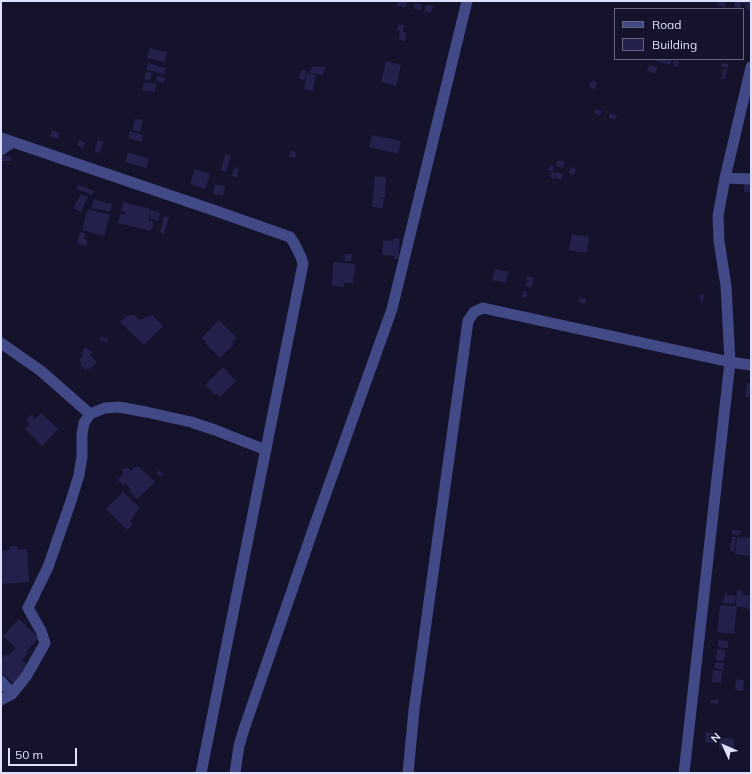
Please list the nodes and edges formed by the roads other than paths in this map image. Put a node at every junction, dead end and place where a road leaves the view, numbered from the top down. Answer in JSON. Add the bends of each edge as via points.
{"nodes":[{"id":1,"x":467,"y":1,"type":"edge"},
{"id":2,"x":751,"y":67,"type":"edge"},
{"id":3,"x":1,"y":138,"type":"edge"},
{"id":4,"x":13,"y":142,"type":"junction"},
{"id":5,"x":1,"y":150,"type":"edge"},
{"id":6,"x":725,"y":178,"type":"junction"},
{"id":7,"x":751,"y":179,"type":"edge"},
{"id":8,"x":1,"y":343,"type":"edge"},
{"id":9,"x":730,"y":362,"type":"junction"},
{"id":10,"x":751,"y":365,"type":"edge"},
{"id":11,"x":90,"y":414,"type":"junction"},
{"id":12,"x":266,"y":450,"type":"junction"},
{"id":13,"x":1,"y":681,"type":"edge"},
{"id":14,"x":12,"y":694,"type":"junction"},
{"id":15,"x":1,"y":700,"type":"edge"},
{"id":16,"x":201,"y":773,"type":"edge"},
{"id":17,"x":235,"y":773,"type":"edge"},
{"id":18,"x":408,"y":773,"type":"edge"},
{"id":19,"x":684,"y":773,"type":"edge"}],
"edges":[{"from":1,"to":17,"type":"street","via":[[392,309],[244,729]]},
{"from":2,"to":6,"type":"street"},
{"from":3,"to":4,"type":"street"},
{"from":4,"to":5,"type":"street"},
{"from":4,"to":12,"type":"street","via":[[290,238],[303,264]]},
{"from":6,"to":7,"type":"street"},
{"from":6,"to":9,"type":"street","via":[[718,216],[726,286]]},
{"from":8,"to":11,"type":"street","via":[[41,371]]},
{"from":9,"to":10,"type":"street"},
{"from":9,"to":18,"type":"street","via":[[484,308],[474,312],[468,321],[415,702]]},
{"from":9,"to":19,"type":"street"},
{"from":11,"to":12,"type":"street","via":[[105,408],[119,407],[146,412],[191,422]]},
{"from":11,"to":14,"type":"street","via":[[84,422],[82,457],[71,501],[48,567],[28,608],[45,643],[27,675]]},
{"from":12,"to":16,"type":"street"},
{"from":13,"to":14,"type":"street"},
{"from":14,"to":15,"type":"street"}]}
